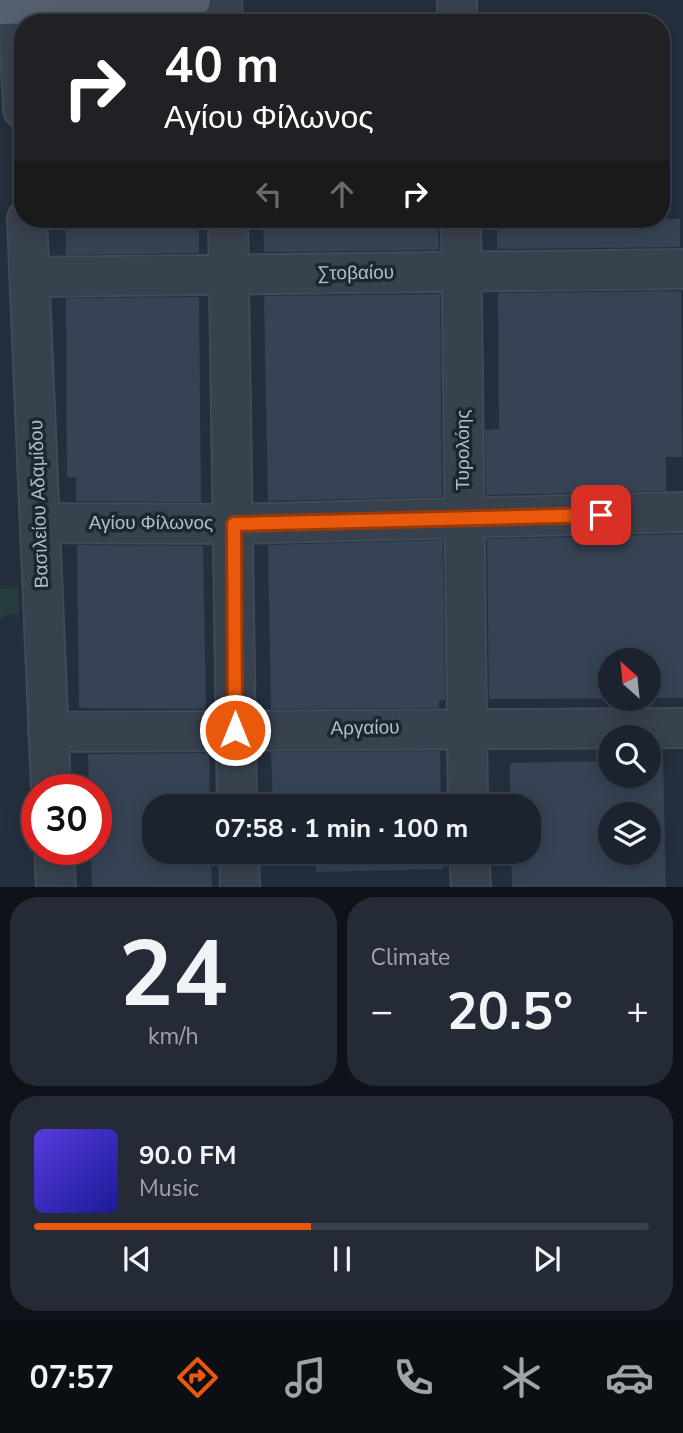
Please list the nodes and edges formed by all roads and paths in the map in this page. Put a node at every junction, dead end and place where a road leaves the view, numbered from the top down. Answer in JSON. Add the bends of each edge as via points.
{"nodes":[{"id":1,"x":191,"y":0,"type":"edge"},
{"id":2,"x":9,"y":5,"type":"edge"},
{"id":3,"x":14,"y":42,"type":"edge"},
{"id":4,"x":27,"y":228,"type":"edge"},
{"id":5,"x":228,"y":228,"type":"edge"},
{"id":6,"x":461,"y":228,"type":"edge"},
{"id":7,"x":683,"y":269,"type":"edge"},
{"id":8,"x":462,"y":272,"type":"junction"},
{"id":9,"x":230,"y":275,"type":"junction"},
{"id":10,"x":30,"y":278,"type":"junction"},
{"id":11,"x":683,"y":512,"type":"edge"},
{"id":12,"x":463,"y":520,"type":"junction"},
{"id":13,"x":40,"y":523,"type":"junction"},
{"id":14,"x":234,"y":524,"type":"junction"},
{"id":15,"x":465,"y":728,"type":"junction"},
{"id":16,"x":683,"y":728,"type":"edge"},
{"id":17,"x":235,"y":730,"type":"junction"},
{"id":18,"x":48,"y":732,"type":"junction"},
{"id":19,"x":50,"y":774,"type":"edge"},
{"id":20,"x":237,"y":794,"type":"edge"},
{"id":21,"x":468,"y":794,"type":"edge"},
{"id":22,"x":239,"y":864,"type":"edge"},
{"id":23,"x":470,"y":864,"type":"edge"},
{"id":24,"x":55,"y":865,"type":"edge"},
{"id":25,"x":56,"y":887,"type":"edge"},
{"id":26,"x":240,"y":887,"type":"edge"},
{"id":27,"x":471,"y":887,"type":"edge"}],
"edges":[{"from":1,"to":2,"type":"main road"},
{"from":2,"to":3,"type":"street"},
{"from":4,"to":10,"type":"street","name":"Βασιλείου Αδαμίδου"},
{"from":5,"to":9,"type":"street"},
{"from":6,"to":8,"type":"street","name":"Τυρολόης"},
{"from":7,"to":8,"type":"street","name":"Στοβαίου"},
{"from":8,"to":9,"type":"street","name":"Στοβαίου"},
{"from":8,"to":12,"type":"street","name":"Τυρολόης"},
{"from":9,"to":10,"type":"street","name":"Στοβαίου"},
{"from":9,"to":14,"type":"street"},
{"from":10,"to":13,"type":"street","name":"Βασιλείου Αδαμίδου"},
{"from":11,"to":12,"type":"street","name":"Αγίου Φίλωνος"},
{"from":12,"to":14,"type":"street","name":"Αγίου Φίλωνος"},
{"from":12,"to":15,"type":"street","name":"Τυρολόης"},
{"from":13,"to":14,"type":"street","name":"Αγίου Φίλωνος"},
{"from":13,"to":18,"type":"street","name":"Βασιλείου Αδαμίδου"},
{"from":14,"to":17,"type":"street"},
{"from":15,"to":16,"type":"street","name":"Αργαίου"},
{"from":15,"to":17,"type":"street","name":"Αργαίου"},
{"from":15,"to":21,"type":"street","name":"Τυρολόης"},
{"from":17,"to":18,"type":"street","name":"Αργαίου"},
{"from":17,"to":20,"type":"street"},
{"from":18,"to":19,"type":"street","name":"Βασιλείου Αδαμίδου"},
{"from":22,"to":26,"type":"street"},
{"from":23,"to":27,"type":"street"},
{"from":24,"to":25,"type":"street"}]}
